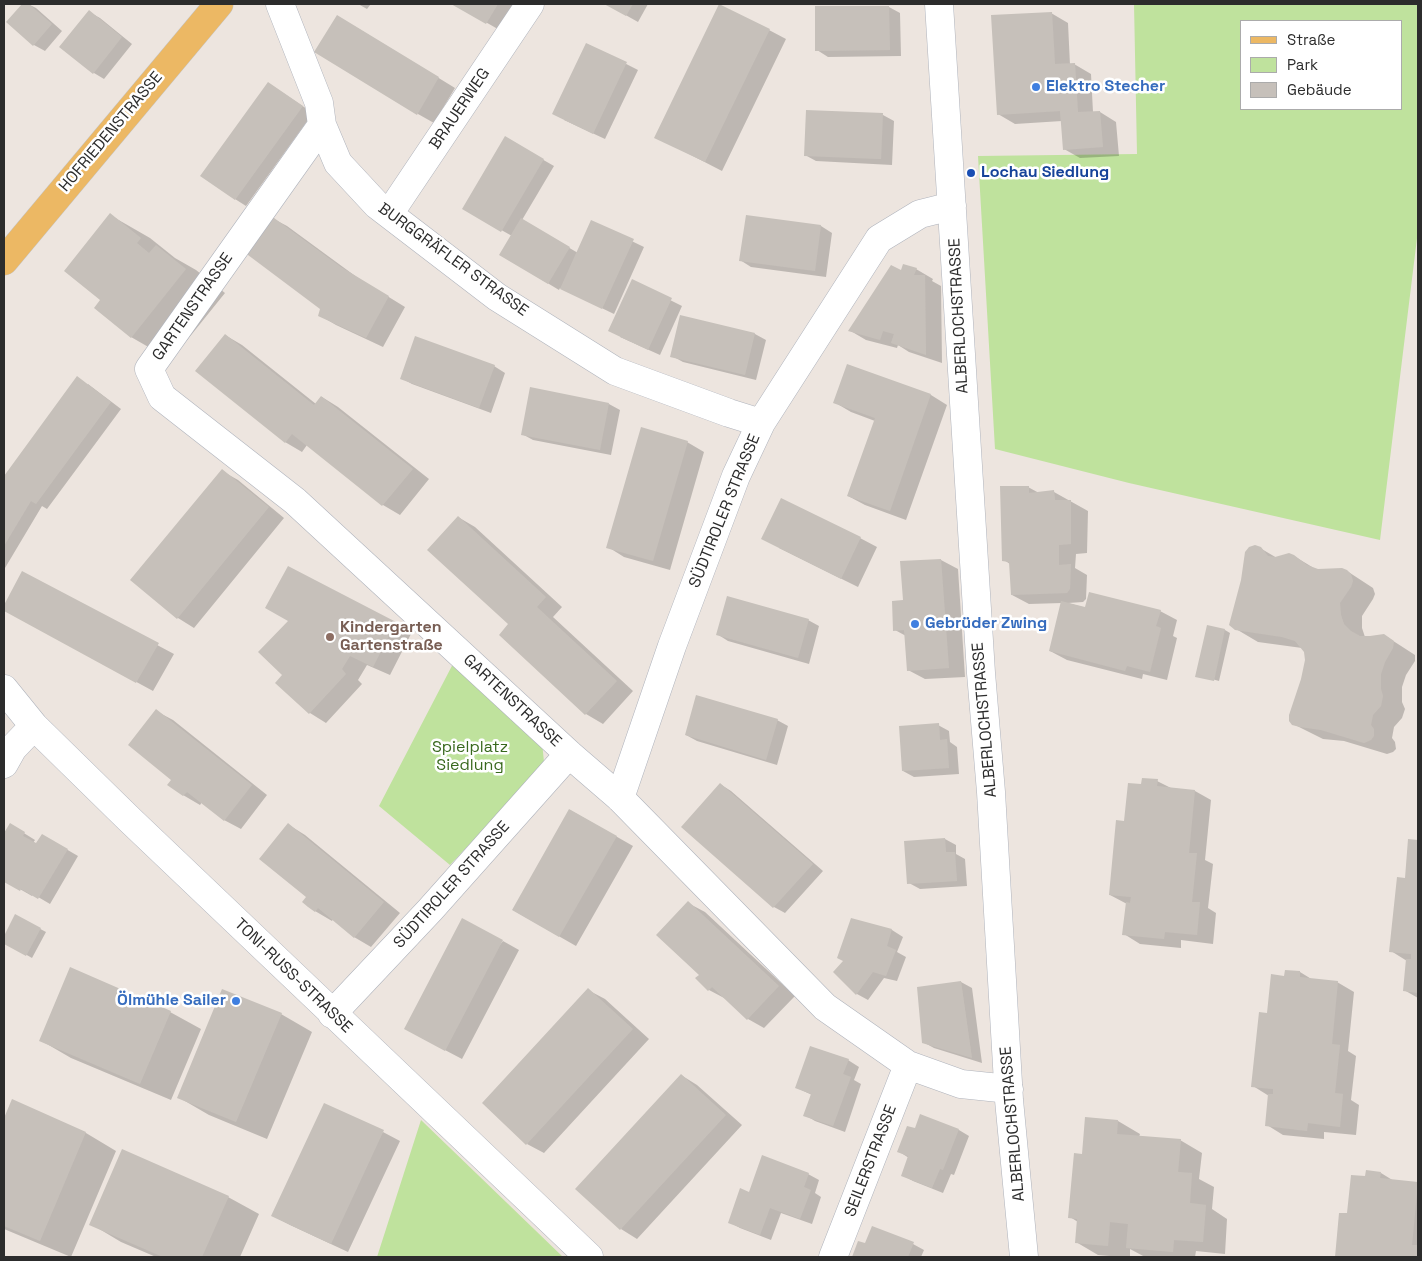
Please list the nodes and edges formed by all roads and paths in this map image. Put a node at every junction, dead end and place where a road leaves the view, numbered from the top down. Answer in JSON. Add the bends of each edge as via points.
{"nodes":[{"id":1,"x":219,"y":4,"type":"edge"},
{"id":2,"x":280,"y":4,"type":"edge"},
{"id":3,"x":530,"y":4,"type":"edge"},
{"id":4,"x":938,"y":4,"type":"edge"},
{"id":5,"x":322,"y":125,"type":"junction"},
{"id":6,"x":952,"y":206,"type":"junction"},
{"id":7,"x":389,"y":214,"type":"junction"},
{"id":8,"x":4,"y":261,"type":"edge"},
{"id":9,"x":761,"y":423,"type":"junction"},
{"id":10,"x":4,"y":689,"type":"edge"},
{"id":11,"x":34,"y":726,"type":"junction"},
{"id":12,"x":569,"y":754,"type":"junction"},
{"id":13,"x":4,"y":764,"type":"edge"},
{"id":14,"x":620,"y":798,"type":"junction"},
{"id":15,"x":332,"y":1014,"type":"junction"},
{"id":16,"x":908,"y":1065,"type":"junction"},
{"id":17,"x":1009,"y":1089,"type":"junction"},
{"id":18,"x":589,"y":1257,"type":"edge"},
{"id":19,"x":833,"y":1257,"type":"edge"},
{"id":20,"x":1024,"y":1257,"type":"edge"}],
"edges":[{"from":1,"to":8,"type":"main road","name":"HOFRIEDENSTRASSE"},
{"from":2,"to":5,"type":"street","name":"BURGGRÄFLER STRASSE","via":[[318,102]]},
{"from":3,"to":7,"type":"street","name":"BRAUERWEG"},
{"from":4,"to":6,"type":"street","name":"ALBERLOCHSTRASSE"},
{"from":5,"to":7,"type":"street","name":"BURGGRÄFLER STRASSE","via":[[338,163]]},
{"from":5,"to":12,"type":"street","name":"GARTENSTRASSE","via":[[149,369],[162,397],[295,501]]},
{"from":6,"to":9,"type":"street","name":"SÜDTIROLER STRASSE","via":[[920,214],[880,239]]},
{"from":6,"to":17,"type":"street","name":"ALBERLOCHSTRASSE"},
{"from":7,"to":9,"type":"street","name":"BURGGRÄFLER STRASSE","via":[[497,296],[615,371]]},
{"from":9,"to":14,"type":"street","name":"SÜDTIROLER STRASSE","via":[[736,476]]},
{"from":10,"to":11,"type":"street","name":"TONI-RUSS-STRASSE"},
{"from":11,"to":13,"type":"street","via":[[13,748]]},
{"from":11,"to":15,"type":"street","name":"TONI-RUSS-STRASSE"},
{"from":12,"to":14,"type":"street","name":"GARTENSTRASSE"},
{"from":12,"to":15,"type":"street","name":"SÜDTIROLER STRASSE"},
{"from":14,"to":16,"type":"street","name":"GARTENSTRASSE","via":[[825,1006]]},
{"from":15,"to":18,"type":"street","name":"TONI-RUSS-STRASSE"},
{"from":16,"to":17,"type":"street","name":"GARTENSTRASSE","via":[[962,1084]]},
{"from":16,"to":19,"type":"street","name":"SEILERSTRASSE"},
{"from":17,"to":20,"type":"street","name":"ALBERLOCHSTRASSE"}]}
